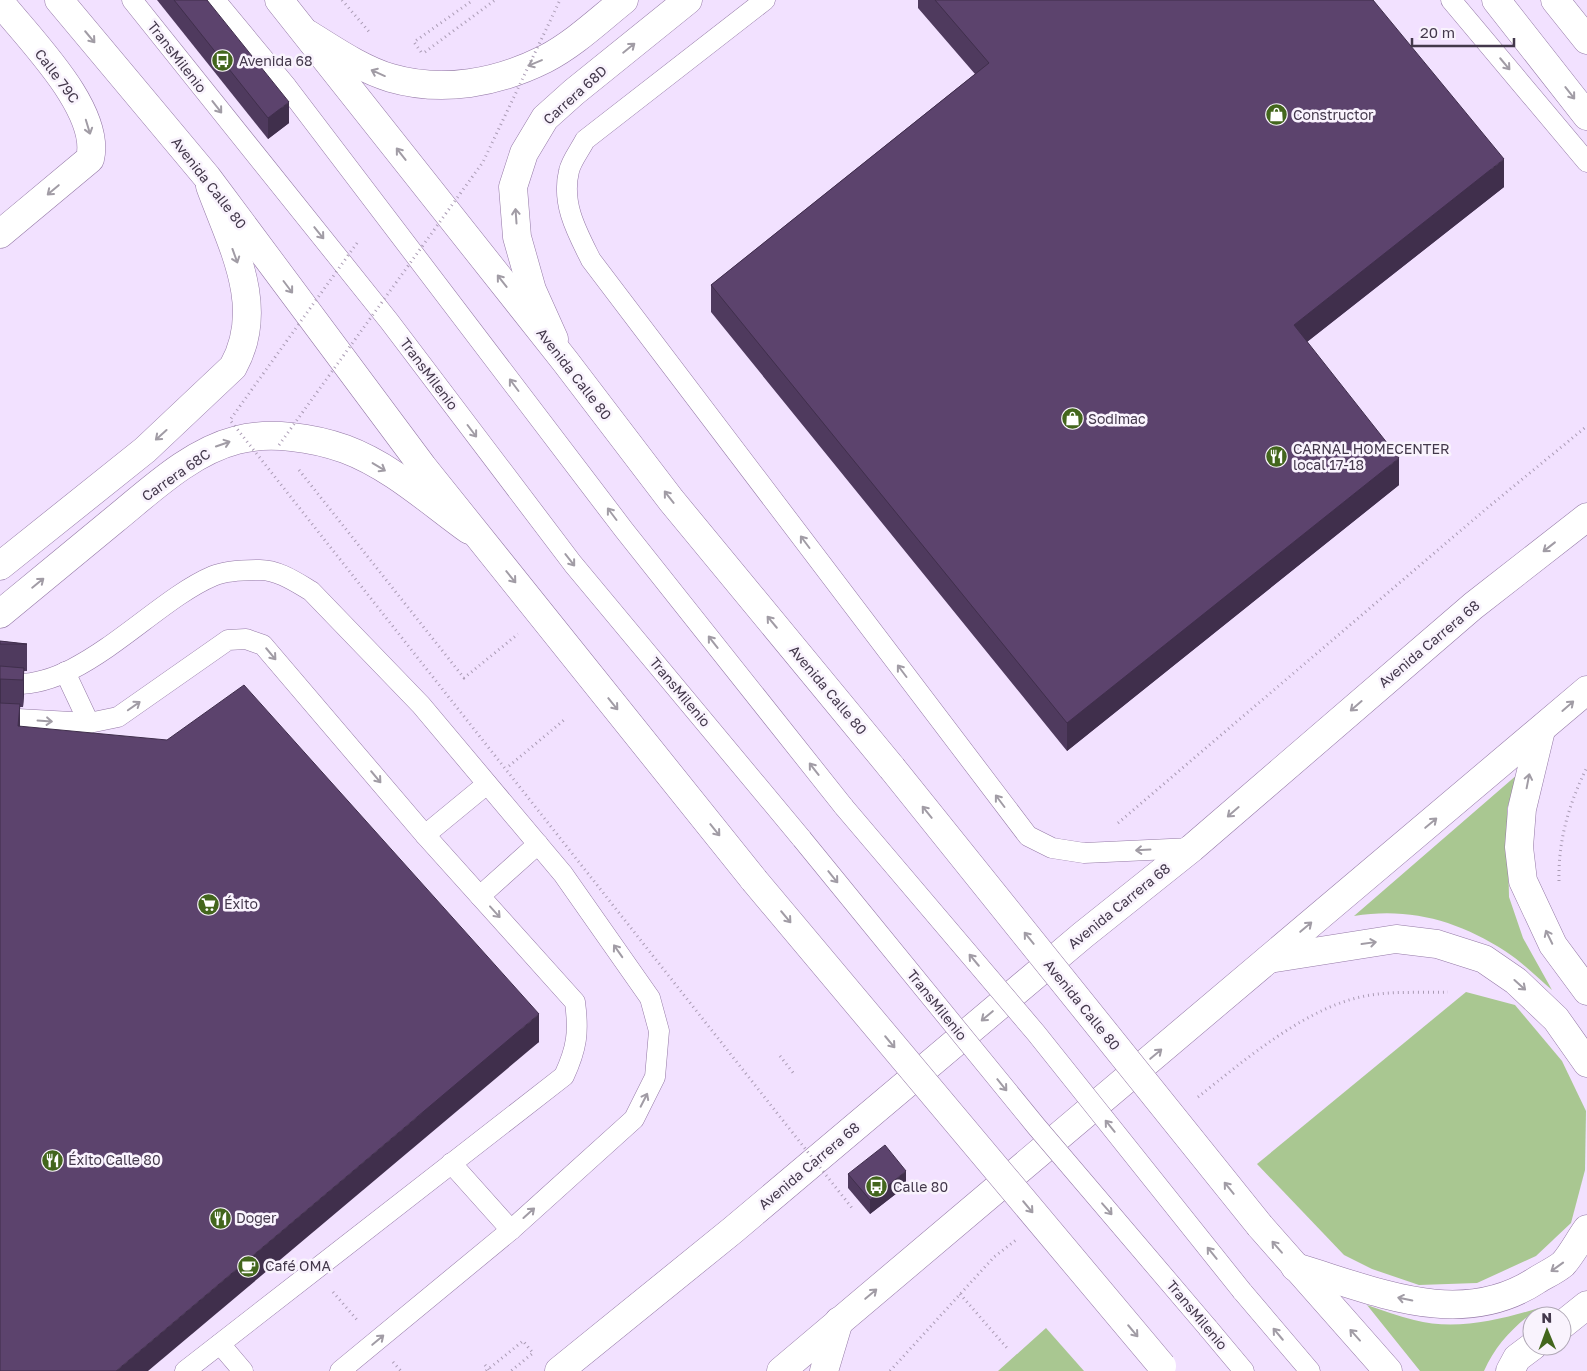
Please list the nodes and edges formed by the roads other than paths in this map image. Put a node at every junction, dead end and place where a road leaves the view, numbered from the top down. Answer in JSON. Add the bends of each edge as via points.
{"nodes":[{"id":1,"x":59,"y":0,"type":"edge"},
{"id":2,"x":132,"y":0,"type":"edge"},
{"id":3,"x":215,"y":0,"type":"edge"},
{"id":4,"x":279,"y":0,"type":"edge"},
{"id":5,"x":624,"y":0,"type":"edge"},
{"id":6,"x":688,"y":0,"type":"edge"},
{"id":7,"x":765,"y":0,"type":"edge"},
{"id":8,"x":1451,"y":0,"type":"edge"},
{"id":9,"x":1496,"y":0,"type":"edge"},
{"id":10,"x":1555,"y":0,"type":"edge"},
{"id":11,"x":0,"y":2,"type":"edge"},
{"id":12,"x":306,"y":33,"type":"junction"},
{"id":13,"x":1587,"y":40,"type":"edge"},
{"id":14,"x":1587,"y":116,"type":"edge"},
{"id":15,"x":1587,"y":162,"type":"edge"},
{"id":16,"x":206,"y":178,"type":"junction"},
{"id":17,"x":0,"y":234,"type":"edge"},
{"id":18,"x":565,"y":361,"type":"junction"},
{"id":19,"x":123,"y":465,"type":"junction"},
{"id":20,"x":147,"y":493,"type":"junction"},
{"id":21,"x":1587,"y":517,"type":"edge"},
{"id":22,"x":481,"y":539,"type":"junction"},
{"id":23,"x":0,"y":566,"type":"edge"},
{"id":24,"x":0,"y":614,"type":"edge"},
{"id":25,"x":65,"y":672,"type":"junction"},
{"id":26,"x":0,"y":682,"type":"edge"},
{"id":27,"x":1587,"y":690,"type":"edge"},
{"id":28,"x":0,"y":718,"type":"edge"},
{"id":29,"x":90,"y":724,"type":"junction"},
{"id":30,"x":1541,"y":730,"type":"junction"},
{"id":31,"x":488,"y":784,"type":"junction"},
{"id":32,"x":425,"y":835,"type":"junction"},
{"id":33,"x":538,"y":844,"type":"junction"},
{"id":34,"x":1192,"y":848,"type":"junction"},
{"id":35,"x":480,"y":896,"type":"junction"},
{"id":36,"x":1269,"y":959,"type":"junction"},
{"id":37,"x":1587,"y":991,"type":"edge"},
{"id":38,"x":1587,"y":1063,"type":"edge"},
{"id":39,"x":452,"y":1163,"type":"junction"},
{"id":40,"x":1587,"y":1229,"type":"edge"},
{"id":41,"x":511,"y":1230,"type":"junction"},
{"id":42,"x":1295,"y":1267,"type":"junction"},
{"id":43,"x":1587,"y":1305,"type":"edge"},
{"id":44,"x":1572,"y":1318,"type":"edge"},
{"id":45,"x":839,"y":1320,"type":"junction"},
{"id":46,"x":220,"y":1344,"type":"junction"},
{"id":47,"x":1522,"y":1354,"type":"edge"},
{"id":48,"x":1164,"y":1369,"type":"edge"},
{"id":49,"x":186,"y":1371,"type":"edge"},
{"id":50,"x":243,"y":1371,"type":"edge"},
{"id":51,"x":340,"y":1371,"type":"edge"},
{"id":52,"x":559,"y":1371,"type":"edge"},
{"id":53,"x":781,"y":1371,"type":"edge"},
{"id":54,"x":824,"y":1371,"type":"edge"},
{"id":55,"x":1244,"y":1371,"type":"edge"},
{"id":56,"x":1310,"y":1371,"type":"edge"},
{"id":57,"x":1388,"y":1371,"type":"edge"},
{"id":58,"x":1510,"y":1371,"type":"edge"}],
"edges":[{"from":1,"to":16,"type":"main road","name":"Avenida Calle 80","one_way":true},
{"from":2,"to":55,"type":"lane","name":"TransMilenio","one_way":true,"bridge":true,"via":[[388,321],[573,564],[1036,1126]]},
{"from":56,"to":3,"type":"lane","one_way":true,"bridge":true,"via":[[1036,1033],[844,807],[624,530],[287,87]]},
{"from":4,"to":12,"type":"main road","name":"Avenida Calle 80"},
{"from":5,"to":12,"type":"main road","one_way":true,"via":[[546,58],[512,72],[462,86],[422,85],[389,78],[349,60]]},
{"from":18,"to":6,"type":"main road","name":"Carrera 68D","one_way":true,"via":[[532,290],[517,237],[513,187],[524,153],[545,118]]},
{"from":34,"to":7,"type":"lane","one_way":true,"via":[[1084,853],[1052,848],[1028,836],[591,260],[572,223],[566,194],[569,170],[585,140]]},
{"from":8,"to":15,"type":"lane","one_way":true},
{"from":9,"to":14,"type":"main road","one_way":true},
{"from":10,"to":13,"type":"main road"},
{"from":11,"to":17,"type":"main road","name":"Calle 79C","one_way":true,"via":[[72,92],[83,110],[93,146],[90,159]]},
{"from":18,"to":12,"type":"main road","name":"Avenida Calle 80","one_way":true},
{"from":16,"to":19,"type":"main road","one_way":true,"via":[[245,284],[248,305],[244,344],[233,367],[145,450]]},
{"from":16,"to":22,"type":"main road","name":"Avenida Calle 80","one_way":true,"via":[[423,467]]},
{"from":42,"to":18,"type":"main road","name":"Avenida Calle 80","one_way":true,"bridge":true,"via":[[671,500]]},
{"from":19,"to":20,"type":"main road"},
{"from":19,"to":23,"type":"main road"},
{"from":20,"to":22,"type":"main road","name":"Carrera 68C","one_way":true,"via":[[197,457],[223,444],[260,437],[305,439],[346,450],[374,464]]},
{"from":24,"to":20,"type":"main road","name":"Carrera 68C","one_way":true},
{"from":21,"to":34,"type":"main road","name":"Avenida Carrera 68","one_way":true,"via":[[1473,606]]},
{"from":22,"to":48,"type":"main road","name":"Avenida Calle 80","one_way":true,"bridge":true,"via":[[754,880]]},
{"from":25,"to":26,"type":"lane","via":[[46,681],[25,684]]},
{"from":25,"to":29,"type":"lane"},
{"from":25,"to":31,"type":"lane","via":[[108,647],[168,603],[214,575],[260,569],[290,578],[311,590],[421,705]]},
{"from":30,"to":27,"type":"main road","one_way":true},
{"from":28,"to":29,"type":"lane","one_way":true},
{"from":29,"to":32,"type":"lane","one_way":true,"via":[[118,717],[228,640],[246,639],[263,645]]},
{"from":36,"to":30,"type":"main road","one_way":true},
{"from":37,"to":30,"type":"main road","one_way":true,"via":[[1553,945],[1523,881],[1519,847],[1522,809]]},
{"from":31,"to":32,"type":"lane"},
{"from":31,"to":33,"type":"lane"},
{"from":32,"to":35,"type":"lane"},
{"from":33,"to":35,"type":"lane"},
{"from":41,"to":33,"type":"lane","one_way":true,"via":[[634,1119],[655,1077],[659,1031],[650,998],[563,874]]},
{"from":34,"to":52,"type":"main road","name":"Avenida Carrera 68","one_way":true},
{"from":35,"to":39,"type":"lane","one_way":true,"via":[[575,1002],[579,1028],[574,1055],[564,1076]]},
{"from":36,"to":38,"type":"main road","one_way":true,"via":[[1396,939],[1438,944],[1484,960],[1516,981],[1556,1019]]},
{"from":45,"to":36,"type":"main road","one_way":true},
{"from":39,"to":41,"type":"lane"},
{"from":39,"to":46,"type":"lane"},
{"from":40,"to":42,"type":"main road","one_way":true,"via":[[1563,1264],[1519,1292],[1466,1305],[1432,1305],[1392,1297]]},
{"from":51,"to":41,"type":"lane","one_way":true},
{"from":57,"to":42,"type":"main road","name":"Avenida Calle 80","one_way":true},
{"from":43,"to":44,"type":"main road"},
{"from":45,"to":53,"type":"main road"},
{"from":45,"to":54,"type":"main road"},
{"from":46,"to":49,"type":"lane"},
{"from":46,"to":50,"type":"lane"},
{"from":47,"to":58,"type":"main road"}]}
